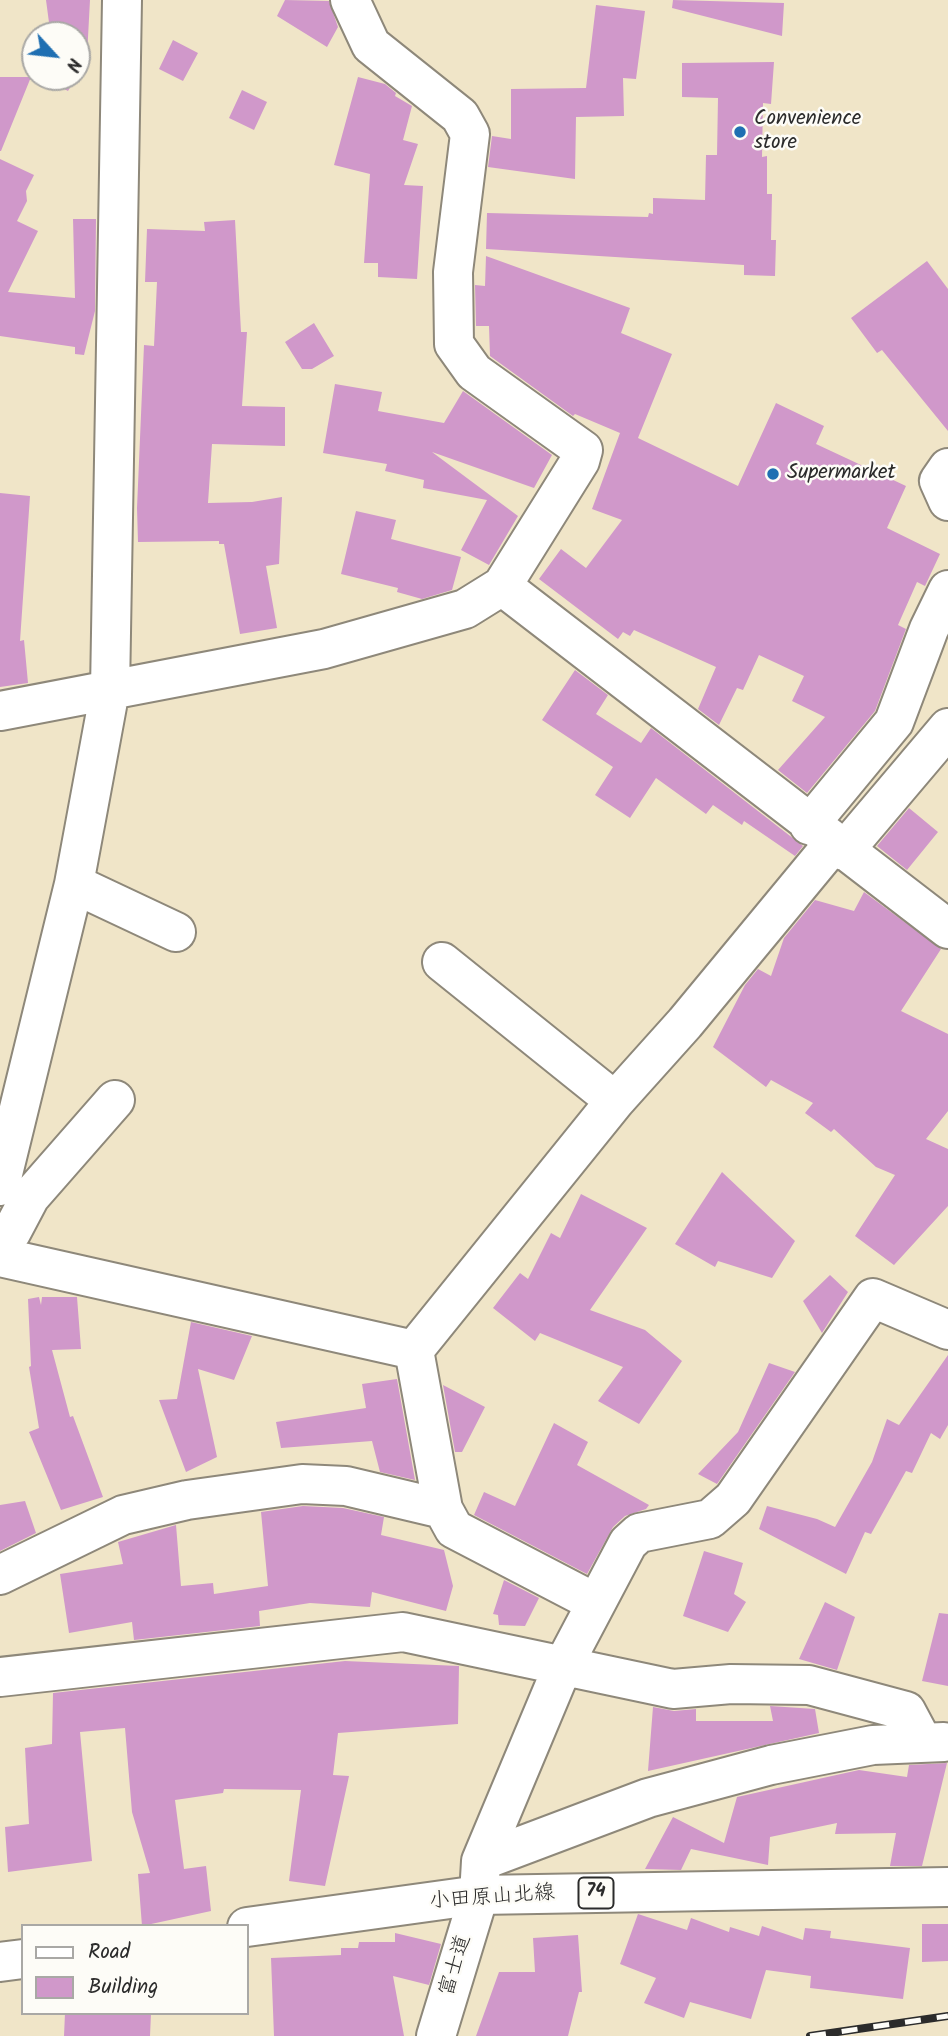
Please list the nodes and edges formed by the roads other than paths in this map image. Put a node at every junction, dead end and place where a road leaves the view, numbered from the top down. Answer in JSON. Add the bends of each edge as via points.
{"nodes":[{"id":1,"x":121,"y":0,"type":"edge"},
{"id":2,"x":350,"y":0,"type":"edge"},
{"id":3,"x":948,"y":468,"type":"edge"},
{"id":4,"x":948,"y":501,"type":"edge"},
{"id":5,"x":502,"y":586,"type":"junction"},
{"id":6,"x":948,"y":590,"type":"edge"},
{"id":7,"x":110,"y":690,"type":"junction"},
{"id":8,"x":0,"y":711,"type":"edge"},
{"id":9,"x":948,"y":728,"type":"edge"},
{"id":10,"x":829,"y":840,"type":"junction"},
{"id":11,"x":74,"y":884,"type":"junction"},
{"id":12,"x":948,"y":929,"type":"edge"},
{"id":13,"x":176,"y":932,"type":"dead end"},
{"id":14,"x":442,"y":962,"type":"dead end"},
{"id":15,"x":115,"y":1100,"type":"dead end"},
{"id":16,"x":615,"y":1101,"type":"junction"},
{"id":17,"x":0,"y":1186,"type":"edge"},
{"id":18,"x":0,"y":1241,"type":"edge"},
{"id":19,"x":0,"y":1256,"type":"edge"},
{"id":20,"x":948,"y":1330,"type":"edge"},
{"id":21,"x":415,"y":1350,"type":"junction"},
{"id":22,"x":443,"y":1509,"type":"junction"},
{"id":23,"x":0,"y":1576,"type":"edge"},
{"id":24,"x":596,"y":1603,"type":"junction"},
{"id":25,"x":562,"y":1668,"type":"junction"},
{"id":26,"x":0,"y":1677,"type":"edge"},
{"id":27,"x":935,"y":1742,"type":"edge"},
{"id":28,"x":480,"y":1878,"type":"junction"},
{"id":29,"x":948,"y":1887,"type":"edge"},
{"id":30,"x":248,"y":1927,"type":"edge"},
{"id":31,"x":21,"y":1959,"type":"edge"},
{"id":32,"x":0,"y":1962,"type":"edge"},
{"id":33,"x":436,"y":2036,"type":"edge"}],
"edges":[{"from":1,"to":7,"type":"street"},
{"from":2,"to":5,"type":"street","via":[[371,46],[460,116],[470,134],[453,272],[453,344],[474,372],[583,450]]},
{"from":3,"to":4,"type":"street","via":[[939,481]]},
{"from":5,"to":7,"type":"street","via":[[465,609],[324,649]]},
{"from":5,"to":10,"type":"street"},
{"from":6,"to":10,"type":"street","via":[[894,722]]},
{"from":7,"to":8,"type":"street"},
{"from":7,"to":11,"type":"street"},
{"from":9,"to":10,"type":"street"},
{"from":10,"to":12,"type":"street"},
{"from":10,"to":16,"type":"street","via":[[685,1023]]},
{"from":11,"to":13,"type":"street"},
{"from":11,"to":17,"type":"street"},
{"from":14,"to":16,"type":"street"},
{"from":15,"to":18,"type":"street","via":[[30,1197],[10,1233]]},
{"from":16,"to":21,"type":"street"},
{"from":19,"to":21,"type":"street"},
{"from":20,"to":24,"type":"street","name":"富士道","via":[[873,1298],[733,1499],[710,1519],[639,1533],[628,1543]]},
{"from":21,"to":22,"type":"street"},
{"from":22,"to":23,"type":"street","via":[[346,1486],[313,1485],[187,1500],[123,1515]]},
{"from":22,"to":24,"type":"street","via":[[454,1530]]},
{"from":24,"to":25,"type":"street","name":"富士道"},
{"from":25,"to":26,"type":"street","via":[[403,1632]]},
{"from":25,"to":27,"type":"street","via":[[673,1689],[808,1685],[906,1711]]},
{"from":25,"to":28,"type":"street","name":"富士道"},
{"from":27,"to":28,"type":"street","via":[[873,1745],[771,1765],[660,1795]]},
{"from":28,"to":29,"type":"street","name":"小田原山北線","number":"74"},
{"from":28,"to":30,"type":"street","name":"小田原山北線","number":"74"},
{"from":28,"to":33,"type":"street","name":"富士道"},
{"from":31,"to":32,"type":"street"}]}
